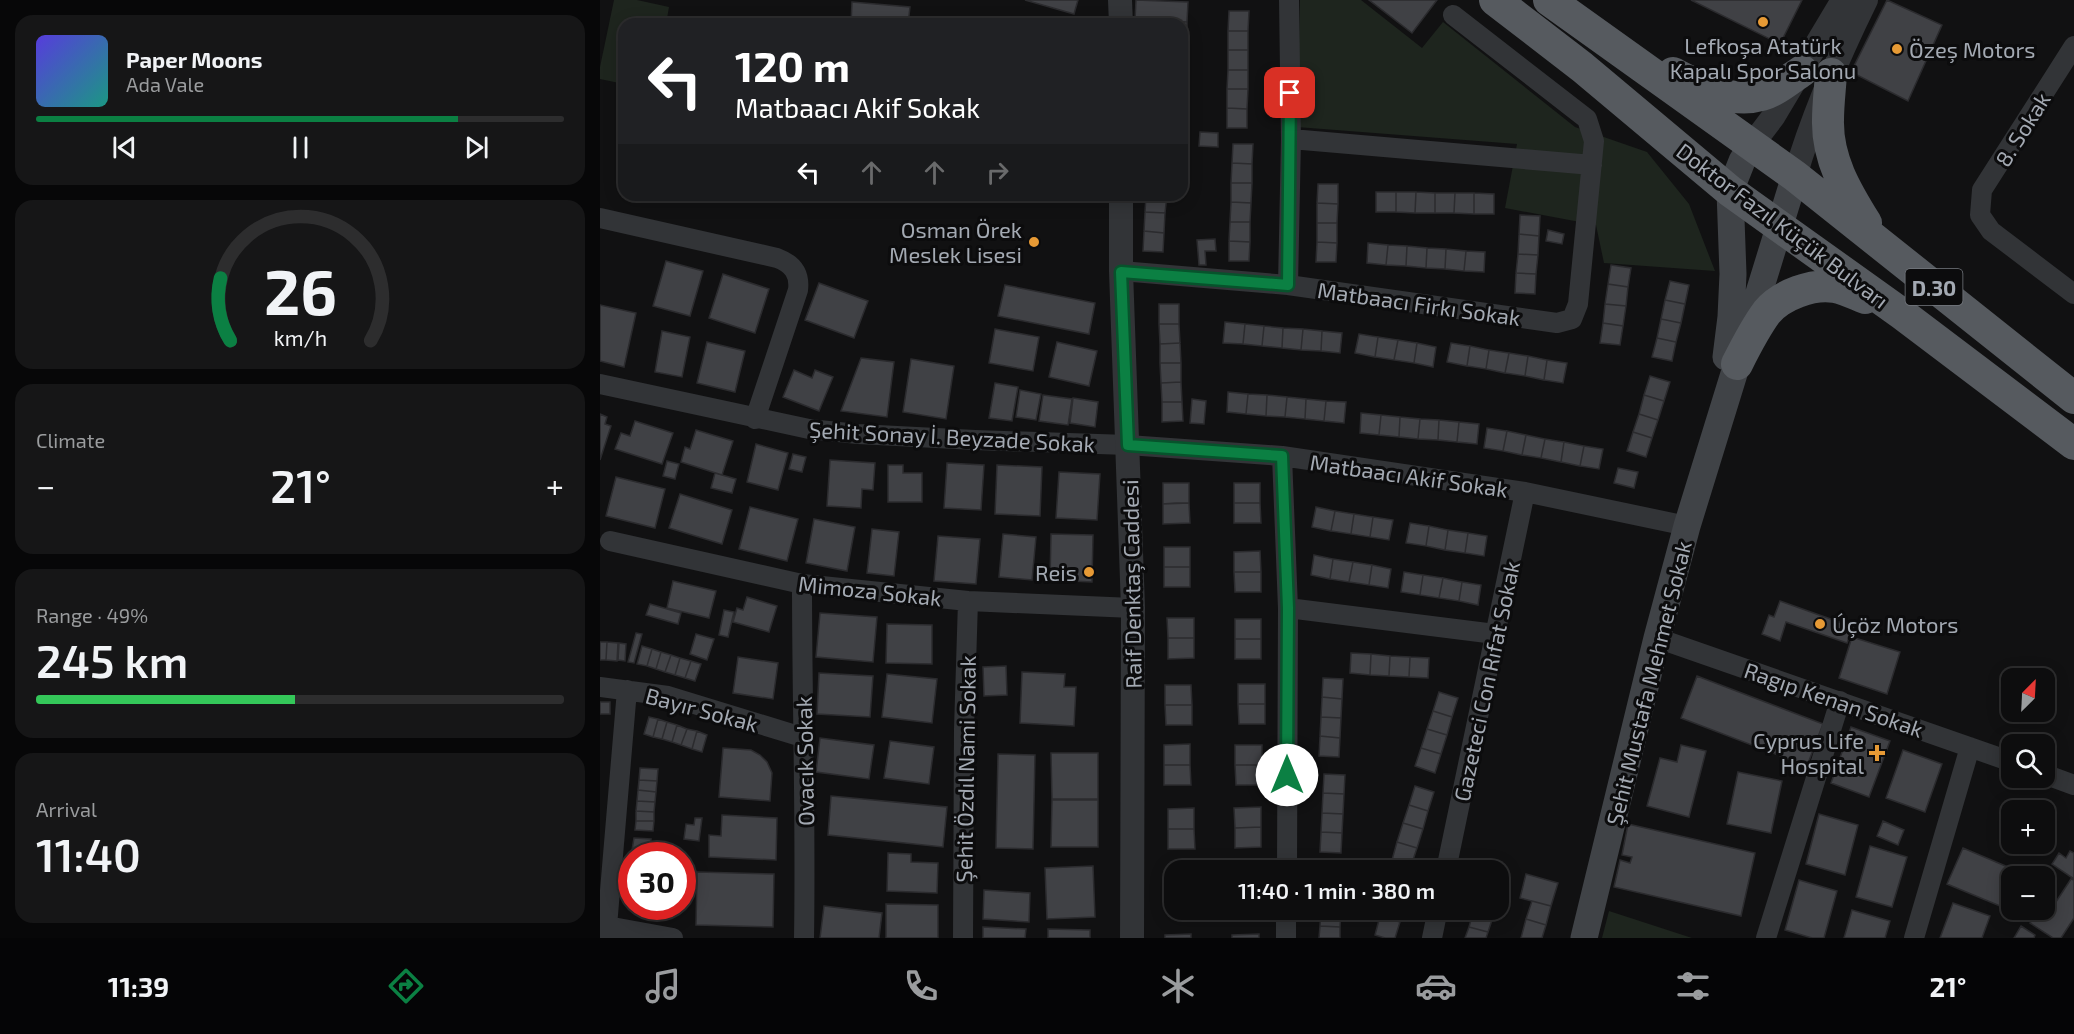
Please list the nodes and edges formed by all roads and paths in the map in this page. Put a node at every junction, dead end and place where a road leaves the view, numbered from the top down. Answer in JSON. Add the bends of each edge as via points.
{"nodes":[{"id":1,"x":1120,"y":0,"type":"edge"},
{"id":2,"x":1288,"y":0,"type":"edge"},
{"id":3,"x":1495,"y":0,"type":"edge"},
{"id":4,"x":1549,"y":0,"type":"edge"},
{"id":5,"x":1843,"y":0,"type":"edge"},
{"id":6,"x":1866,"y":0,"type":"edge"},
{"id":7,"x":1453,"y":15,"type":"dead end"},
{"id":8,"x":1120,"y":18,"type":"edge"},
{"id":9,"x":1577,"y":22,"type":"junction"},
{"id":10,"x":2074,"y":46,"type":"edge"},
{"id":11,"x":1816,"y":72,"type":"junction"},
{"id":12,"x":1291,"y":139,"type":"junction"},
{"id":13,"x":1751,"y":146,"type":"junction"},
{"id":14,"x":1592,"y":165,"type":"junction"},
{"id":15,"x":1795,"y":176,"type":"junction"},
{"id":16,"x":1730,"y":191,"type":"junction"},
{"id":17,"x":1121,"y":201,"type":"edge"},
{"id":18,"x":600,"y":218,"type":"edge"},
{"id":19,"x":1778,"y":226,"type":"junction"},
{"id":20,"x":1875,"y":240,"type":"junction"},
{"id":21,"x":1121,"y":272,"type":"junction"},
{"id":22,"x":1288,"y":285,"type":"junction"},
{"id":23,"x":2074,"y":294,"type":"edge"},
{"id":24,"x":1902,"y":314,"type":"junction"},
{"id":25,"x":1737,"y":364,"type":"junction"},
{"id":26,"x":600,"y":384,"type":"edge"},
{"id":27,"x":2074,"y":398,"type":"edge"},
{"id":28,"x":755,"y":419,"type":"junction"},
{"id":29,"x":1718,"y":430,"type":"junction"},
{"id":30,"x":2074,"y":444,"type":"edge"},
{"id":31,"x":1128,"y":445,"type":"junction"},
{"id":32,"x":1282,"y":456,"type":"junction"},
{"id":33,"x":1525,"y":492,"type":"junction"},
{"id":34,"x":1687,"y":526,"type":"junction"},
{"id":35,"x":610,"y":541,"type":"dead end"},
{"id":36,"x":802,"y":584,"type":"junction"},
{"id":37,"x":968,"y":601,"type":"junction"},
{"id":38,"x":1133,"y":608,"type":"junction"},
{"id":39,"x":1288,"y":608,"type":"junction"},
{"id":40,"x":1495,"y":634,"type":"junction"},
{"id":41,"x":1657,"y":638,"type":"junction"},
{"id":42,"x":600,"y":687,"type":"edge"},
{"id":43,"x":627,"y":690,"type":"junction"},
{"id":44,"x":1840,"y":701,"type":"junction"},
{"id":45,"x":802,"y":737,"type":"junction"},
{"id":46,"x":1970,"y":747,"type":"junction"},
{"id":47,"x":2001,"y":758,"type":"edge"},
{"id":48,"x":2055,"y":778,"type":"edge"},
{"id":49,"x":2074,"y":785,"type":"edge"},
{"id":50,"x":1287,"y":860,"type":"edge"},
{"id":51,"x":1448,"y":860,"type":"edge"},
{"id":52,"x":1286,"y":920,"type":"edge"},
{"id":53,"x":1436,"y":920,"type":"edge"},
{"id":54,"x":606,"y":932,"type":"edge"},
{"id":55,"x":673,"y":938,"type":"edge"},
{"id":56,"x":804,"y":938,"type":"edge"},
{"id":57,"x":963,"y":938,"type":"edge"},
{"id":58,"x":1132,"y":938,"type":"edge"},
{"id":59,"x":1286,"y":938,"type":"edge"},
{"id":60,"x":1432,"y":938,"type":"edge"},
{"id":61,"x":1584,"y":938,"type":"edge"},
{"id":62,"x":1766,"y":938,"type":"edge"},
{"id":63,"x":1914,"y":938,"type":"edge"}],
"edges":[{"from":1,"to":8,"type":"street"},
{"from":2,"to":12,"type":"street"},
{"from":3,"to":16,"type":"highway","name":"Doktor Fazıl Küçük Bulvarı","number":"D.30"},
{"from":4,"to":9,"type":"highway","name":"Doktor Fazıl Küçük Bulvarı","number":"D.30"},
{"from":5,"to":11,"type":"street"},
{"from":6,"to":11,"type":"street"},
{"from":7,"to":14,"type":"street","via":[[1587,119],[1594,141]]},
{"from":9,"to":11,"type":"highway","via":[[1704,88],[1729,96],[1764,95]]},
{"from":9,"to":13,"type":"highway","name":"Doktor Fazıl Küçük Bulvarı","number":"D.30"},
{"from":10,"to":23,"type":"street","name":"8. Sokak","via":[[1982,190],[1980,215],[1991,231]]},
{"from":11,"to":13,"type":"street"},
{"from":11,"to":15,"type":"street","via":[[1809,130]]},
{"from":11,"to":20,"type":"highway","via":[[1835,166]]},
{"from":12,"to":14,"type":"street"},
{"from":12,"to":22,"type":"street"},
{"from":13,"to":15,"type":"highway","number":"D.30"},
{"from":13,"to":16,"type":"main road"},
{"from":14,"to":22,"type":"street","name":"Matbaacı Firkı Sokak","via":[[1578,304],[1572,319],[1557,323]]},
{"from":15,"to":19,"type":"main road","name":"Şehit Mustafa Mehmet Sokak"},
{"from":15,"to":20,"type":"highway","name":"Doktor Fazıl Küçük Bulvarı","number":"D.30"},
{"from":16,"to":19,"type":"highway","name":"Doktor Fazıl Küçük Bulvarı","number":"D.30"},
{"from":16,"to":29,"type":"main road","name":"Şehit Mustafa Mehmet Sokak","via":[[1731,317]]},
{"from":17,"to":21,"type":"street","name":"Raif Denktaş Caddesi"},
{"from":18,"to":28,"type":"street","via":[[777,258],[795,270],[798,290]]},
{"from":19,"to":24,"type":"highway","name":"Doktor Fazıl Küçük Bulvarı","number":"D.30"},
{"from":19,"to":25,"type":"main road","name":"Şehit Mustafa Mehmet Sokak"},
{"from":20,"to":27,"type":"highway","name":"Doktor Fazıl Küçük Bulvarı","number":"D.30"},
{"from":21,"to":22,"type":"street","name":"Matbaacı Firkı Sokak"},
{"from":21,"to":31,"type":"street","name":"Raif Denktaş Caddesi"},
{"from":24,"to":25,"type":"highway","via":[[1834,287],[1805,290],[1769,309]]},
{"from":24,"to":30,"type":"highway","name":"Doktor Fazıl Küçük Bulvarı","number":"D.30"},
{"from":25,"to":29,"type":"main road","name":"Şehit Mustafa Mehmet Sokak"},
{"from":26,"to":28,"type":"street","name":"Şehit Sonay İ. Beyzade Sokak"},
{"from":28,"to":31,"type":"street","name":"Şehit Sonay İ. Beyzade Sokak","via":[[858,434]]},
{"from":29,"to":34,"type":"main road","name":"Şehit Mustafa Mehmet Sokak"},
{"from":31,"to":32,"type":"street","name":"Matbaacı Akif Sokak"},
{"from":31,"to":38,"type":"street","name":"Raif Denktaş Caddesi"},
{"from":32,"to":33,"type":"street","name":"Matbaacı Akif Sokak"},
{"from":32,"to":39,"type":"street"},
{"from":33,"to":34,"type":"street","name":"Matbaacı Akif Sokak"},
{"from":33,"to":40,"type":"street","name":"Gazeteci Con Rıfat Sokak"},
{"from":34,"to":41,"type":"main road","name":"Şehit Mustafa Mehmet Sokak"},
{"from":35,"to":36,"type":"street","name":"Mimoza Sokak"},
{"from":36,"to":37,"type":"street","name":"Mimoza Sokak"},
{"from":36,"to":45,"type":"street","name":"Ovacık Sokak"},
{"from":37,"to":38,"type":"street","name":"Mimoza Sokak"},
{"from":37,"to":57,"type":"street","name":"Şehit Özdıl Nami Sokak"},
{"from":38,"to":58,"type":"street","name":"Raif Denktaş Caddesi"},
{"from":39,"to":40,"type":"street"},
{"from":39,"to":50,"type":"street"},
{"from":40,"to":51,"type":"street","name":"Gazeteci Con Rıfat Sokak"},
{"from":41,"to":44,"type":"street","name":"Ragıp Kenan Sokak"},
{"from":41,"to":61,"type":"main road","name":"Şehit Mustafa Mehmet Sokak"},
{"from":42,"to":43,"type":"street","name":"Bayır Sokak"},
{"from":43,"to":45,"type":"street","name":"Bayır Sokak","via":[[668,696]]},
{"from":43,"to":54,"type":"street"},
{"from":44,"to":46,"type":"street","name":"Ragıp Kenan Sokak"},
{"from":44,"to":62,"type":"street"},
{"from":45,"to":56,"type":"street","name":"Ovacık Sokak"},
{"from":46,"to":47,"type":"street","name":"Ragıp Kenan Sokak"},
{"from":46,"to":63,"type":"street"},
{"from":48,"to":49,"type":"street"},
{"from":52,"to":59,"type":"street"},
{"from":53,"to":60,"type":"street"},
{"from":54,"to":55,"type":"street"}]}
